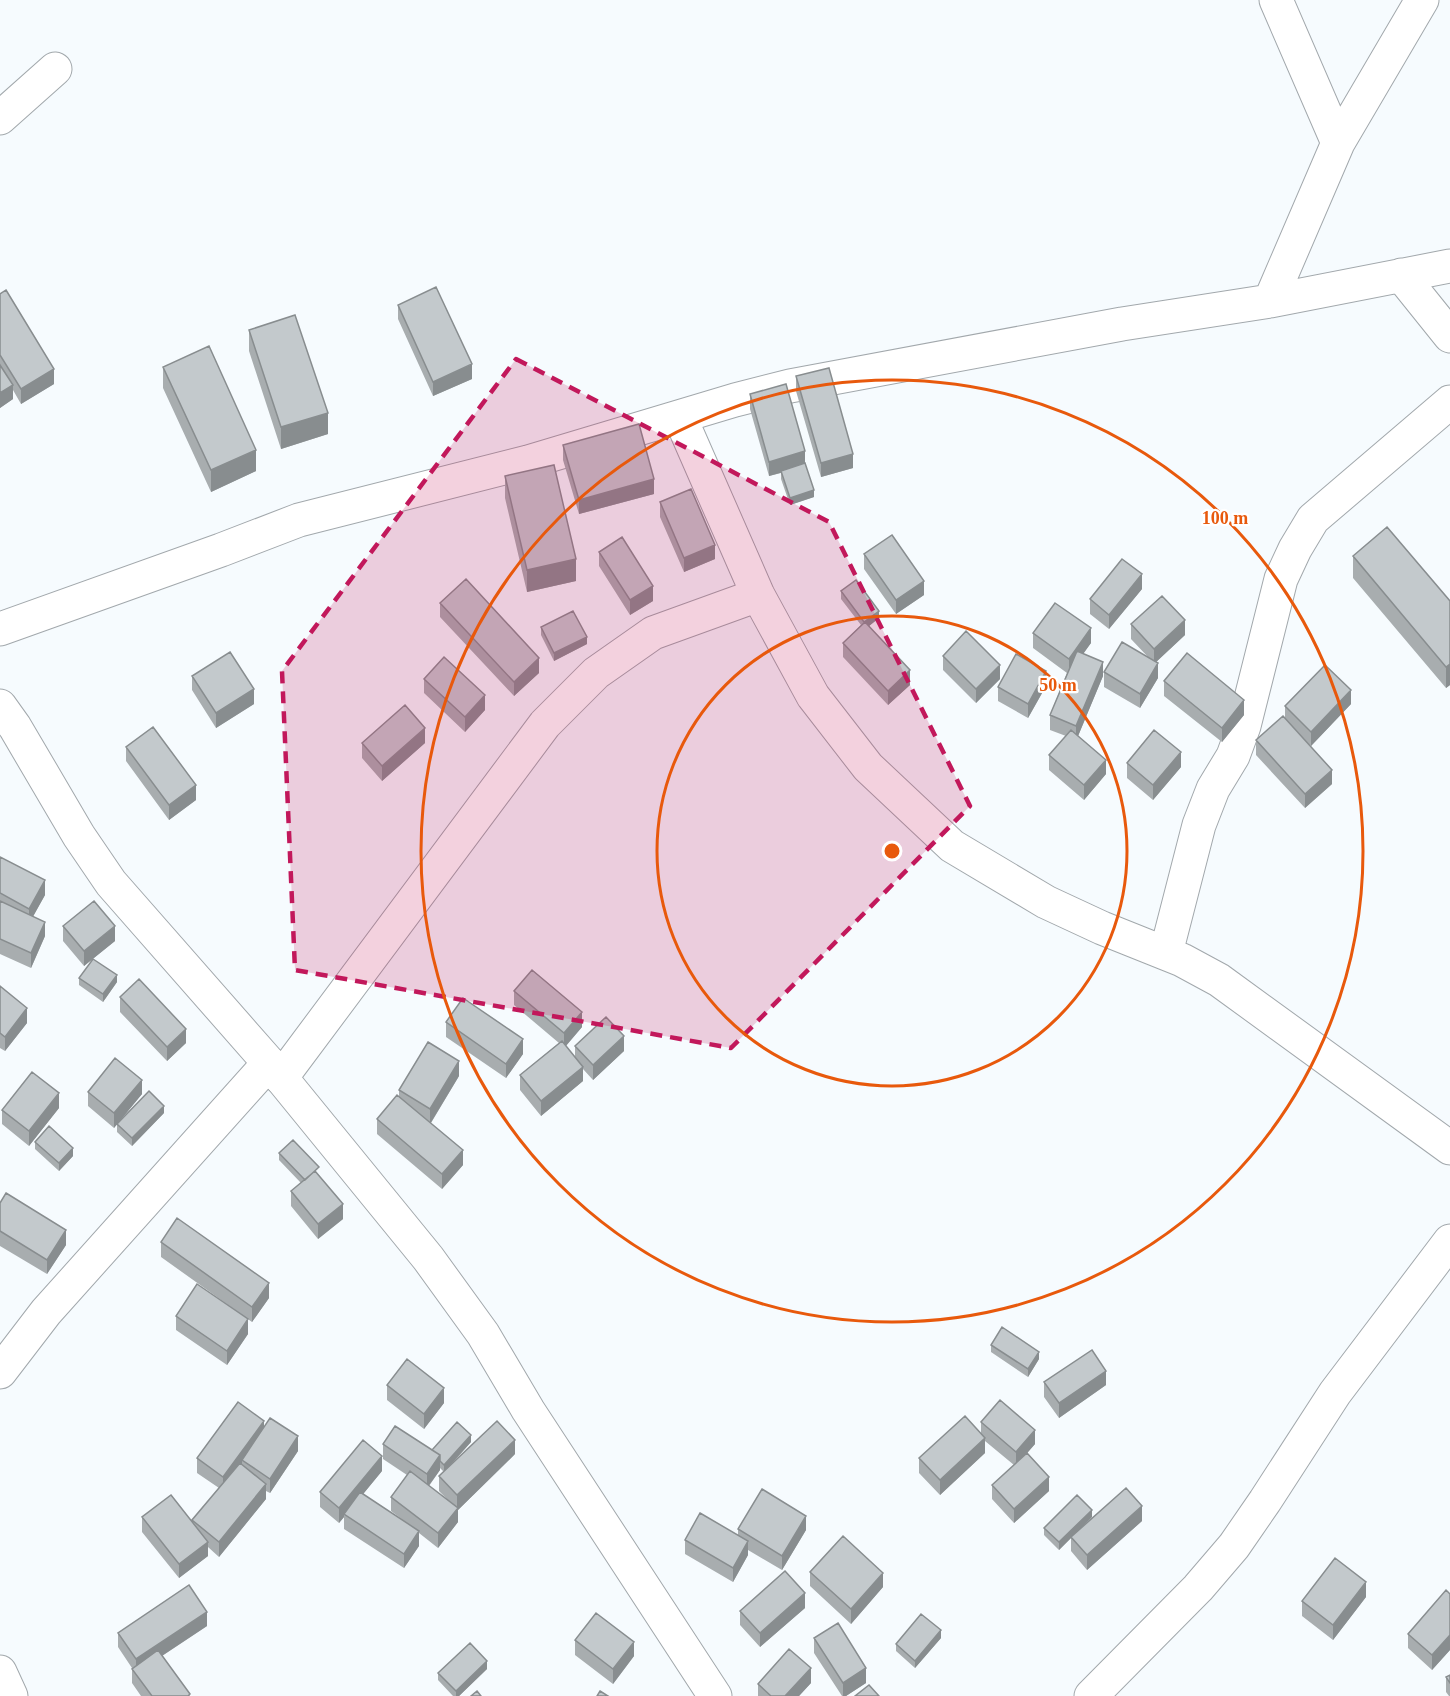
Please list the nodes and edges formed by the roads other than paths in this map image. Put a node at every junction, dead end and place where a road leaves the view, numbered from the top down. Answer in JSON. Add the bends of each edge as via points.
{"nodes":[{"id":1,"x":1276,"y":0,"type":"edge"},
{"id":2,"x":1422,"y":0,"type":"edge"},
{"id":3,"x":55,"y":69,"type":"dead end"},
{"id":4,"x":0,"y":118,"type":"edge"},
{"id":5,"x":1338,"y":143,"type":"junction"},
{"id":6,"x":1450,"y":266,"type":"edge"},
{"id":7,"x":1401,"y":276,"type":"junction"},
{"id":8,"x":1270,"y":301,"type":"junction"},
{"id":9,"x":1450,"y":336,"type":"edge"},
{"id":10,"x":1450,"y":402,"type":"edge"},
{"id":11,"x":680,"y":417,"type":"junction"},
{"id":12,"x":758,"y":596,"type":"junction"},
{"id":13,"x":0,"y":629,"type":"edge"},
{"id":14,"x":0,"y":706,"type":"edge"},
{"id":15,"x":1166,"y":953,"type":"junction"},
{"id":16,"x":275,"y":1071,"type":"junction"},
{"id":17,"x":1450,"y":1148,"type":"edge"},
{"id":18,"x":1450,"y":1241,"type":"edge"},
{"id":19,"x":0,"y":1372,"type":"edge"},
{"id":20,"x":0,"y":1672,"type":"edge"},
{"id":21,"x":12,"y":1696,"type":"edge"},
{"id":22,"x":715,"y":1696,"type":"edge"},
{"id":23,"x":1091,"y":1696,"type":"edge"}],
"edges":[{"from":1,"to":5,"type":"street"},
{"from":2,"to":5,"type":"street"},
{"from":3,"to":4,"type":"street"},
{"from":5,"to":8,"type":"street"},
{"from":6,"to":7,"type":"street"},
{"from":7,"to":8,"type":"street"},
{"from":7,"to":9,"type":"street"},
{"from":8,"to":11,"type":"street","via":[[1122,324],[801,384]]},
{"from":10,"to":15,"type":"street","via":[[1313,519],[1295,549],[1281,579],[1244,726],[1199,825]]},
{"from":11,"to":12,"type":"street"},
{"from":11,"to":13,"type":"street","via":[[528,462],[299,520]]},
{"from":12,"to":15,"type":"street","via":[[813,696],[868,767],[952,846],[1046,902]]},
{"from":12,"to":16,"type":"street","via":[[653,633],[596,673],[544,724]]},
{"from":14,"to":16,"type":"street","via":[[111,883]]},
{"from":15,"to":17,"type":"street","via":[[1219,980]]},
{"from":16,"to":19,"type":"street","via":[[46,1312]]},
{"from":16,"to":22,"type":"street","via":[[428,1258],[483,1334],[528,1410]]},
{"from":18,"to":23,"type":"street","via":[[1335,1393],[1234,1546]]},
{"from":20,"to":21,"type":"street"}]}
